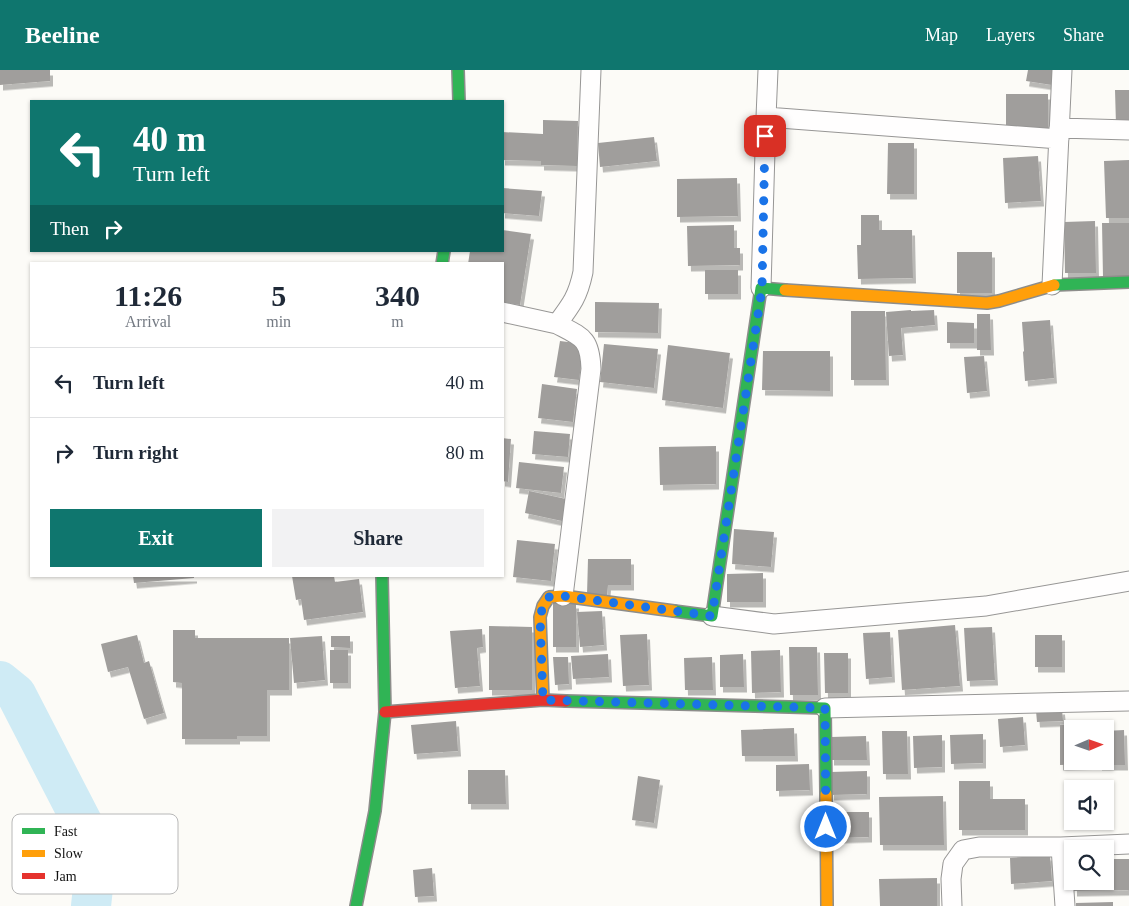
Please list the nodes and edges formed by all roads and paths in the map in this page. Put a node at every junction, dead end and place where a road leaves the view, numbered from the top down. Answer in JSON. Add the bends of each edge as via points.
{"nodes":[{"id":1,"x":458,"y":70,"type":"edge"},
{"id":2,"x":590,"y":70,"type":"edge"},
{"id":3,"x":768,"y":70,"type":"edge"},
{"id":4,"x":1062,"y":70,"type":"edge"},
{"id":5,"x":459,"y":100,"type":"edge"},
{"id":6,"x":766,"y":117,"type":"junction"},
{"id":7,"x":1129,"y":130,"type":"edge"},
{"id":8,"x":1059,"y":134,"type":"junction"},
{"id":9,"x":1129,"y":282,"type":"edge"},
{"id":10,"x":1052,"y":285,"type":"junction"},
{"id":11,"x":762,"y":288,"type":"junction"},
{"id":12,"x":504,"y":312,"type":"edge"},
{"id":13,"x":557,"y":324,"type":"junction"},
{"id":14,"x":382,"y":577,"type":"edge"},
{"id":15,"x":1129,"y":581,"type":"edge"},
{"id":16,"x":563,"y":596,"type":"junction"},
{"id":17,"x":712,"y":616,"type":"junction"},
{"id":18,"x":543,"y":700,"type":"junction"},
{"id":19,"x":1129,"y":701,"type":"edge"},
{"id":20,"x":825,"y":708,"type":"junction"},
{"id":21,"x":385,"y":712,"type":"junction"},
{"id":22,"x":1129,"y":844,"type":"edge"},
{"id":23,"x":1060,"y":847,"type":"junction"},
{"id":24,"x":356,"y":906,"type":"edge"},
{"id":25,"x":827,"y":906,"type":"edge"},
{"id":26,"x":952,"y":906,"type":"edge"},
{"id":27,"x":1066,"y":906,"type":"edge"}],
"edges":[{"from":1,"to":5,"type":"street"},
{"from":2,"to":13,"type":"street","via":[[582,272],[573,302]]},
{"from":3,"to":6,"type":"street"},
{"from":4,"to":8,"type":"street"},
{"from":6,"to":8,"type":"street"},
{"from":6,"to":11,"type":"street"},
{"from":7,"to":8,"type":"street"},
{"from":8,"to":10,"type":"street"},
{"from":9,"to":10,"type":"street"},
{"from":10,"to":11,"type":"street","via":[[987,303]]},
{"from":11,"to":17,"type":"street"},
{"from":12,"to":13,"type":"street"},
{"from":13,"to":16,"type":"street","via":[[586,341],[591,356]]},
{"from":14,"to":21,"type":"street"},
{"from":15,"to":17,"type":"street","via":[[986,606],[774,624]]},
{"from":16,"to":17,"type":"street"},
{"from":16,"to":18,"type":"street","via":[[549,597],[540,617]]},
{"from":18,"to":20,"type":"street"},
{"from":18,"to":21,"type":"street"},
{"from":19,"to":20,"type":"street"},
{"from":20,"to":25,"type":"street"},
{"from":21,"to":24,"type":"street","via":[[375,811]]},
{"from":22,"to":23,"type":"street"},
{"from":23,"to":26,"type":"street","via":[[979,847],[963,850],[952,864]]},
{"from":23,"to":27,"type":"street"}]}
